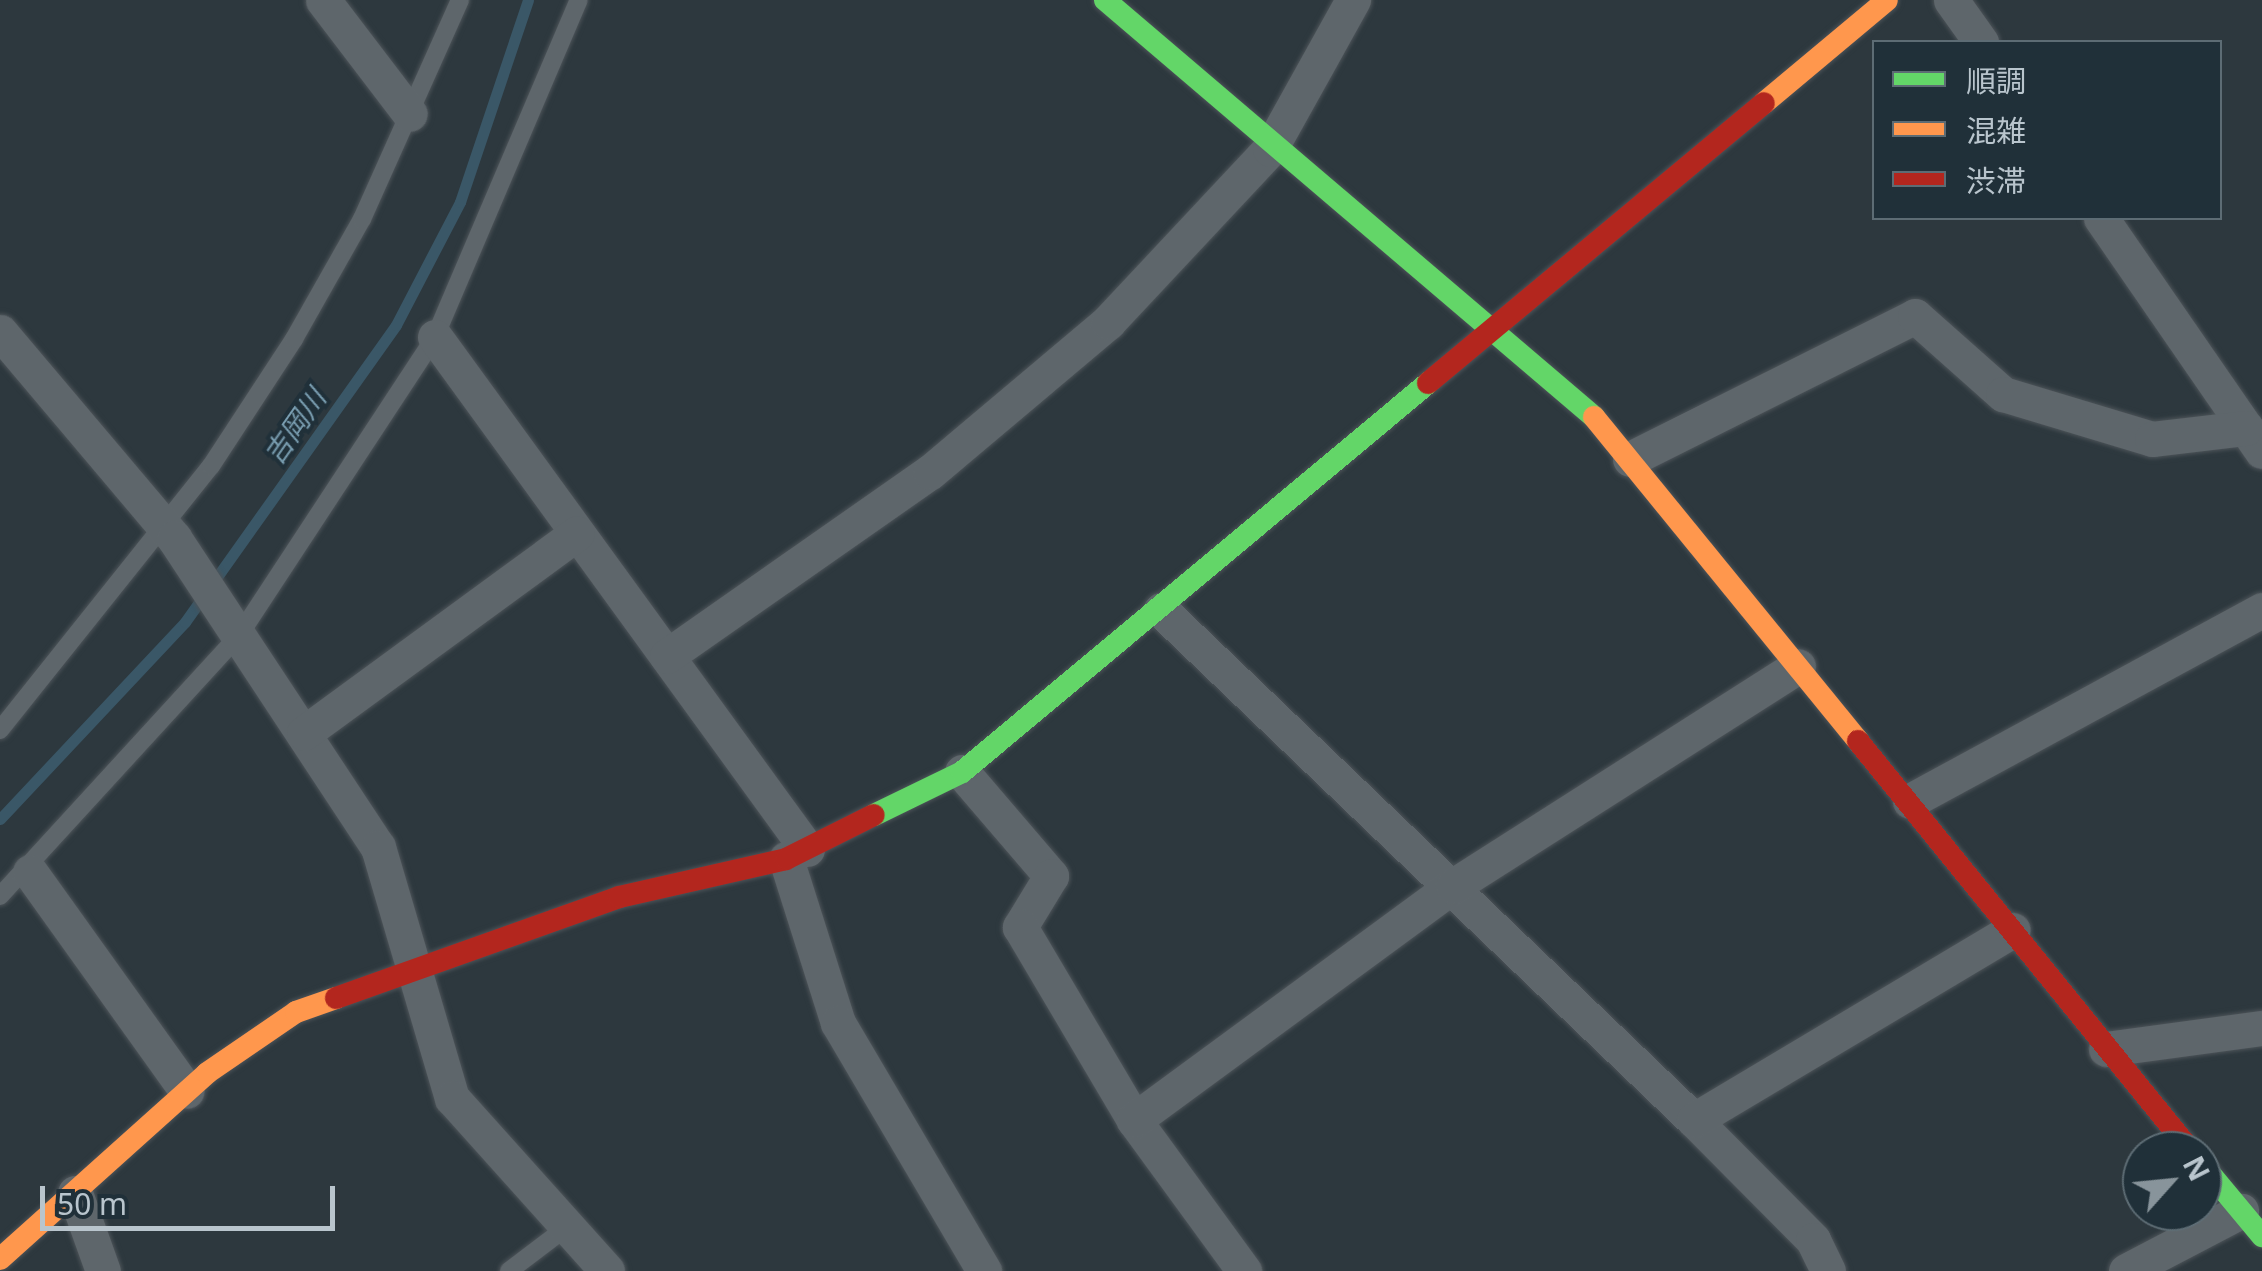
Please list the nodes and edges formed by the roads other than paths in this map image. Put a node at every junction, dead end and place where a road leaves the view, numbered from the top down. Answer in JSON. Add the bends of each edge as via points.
{"nodes":[{"id":1,"x":323,"y":0,"type":"edge"},
{"id":2,"x":460,"y":0,"type":"edge"},
{"id":3,"x":580,"y":0,"type":"edge"},
{"id":4,"x":1105,"y":0,"type":"edge"},
{"id":5,"x":1353,"y":0,"type":"edge"},
{"id":6,"x":1887,"y":0,"type":"edge"},
{"id":7,"x":1952,"y":0,"type":"edge"},
{"id":8,"x":1980,"y":40,"type":"edge"},
{"id":9,"x":410,"y":114,"type":"junction"},
{"id":10,"x":1270,"y":149,"type":"junction"},
{"id":11,"x":2102,"y":220,"type":"edge"},
{"id":12,"x":1498,"y":328,"type":"junction"},
{"id":13,"x":0,"y":332,"type":"edge"},
{"id":14,"x":435,"y":336,"type":"junction"},
{"id":15,"x":2254,"y":440,"type":"edge"},
{"id":16,"x":1630,"y":460,"type":"junction"},
{"id":17,"x":168,"y":532,"type":"junction"},
{"id":18,"x":577,"y":532,"type":"junction"},
{"id":19,"x":1161,"y":610,"type":"junction"},
{"id":20,"x":2262,"y":610,"type":"edge"},
{"id":21,"x":236,"y":630,"type":"junction"},
{"id":22,"x":667,"y":656,"type":"junction"},
{"id":23,"x":1798,"y":666,"type":"junction"},
{"id":24,"x":0,"y":730,"type":"edge"},
{"id":25,"x":304,"y":733,"type":"junction"},
{"id":26,"x":962,"y":772,"type":"junction"},
{"id":27,"x":1910,"y":802,"type":"junction"},
{"id":28,"x":796,"y":854,"type":"junction"},
{"id":29,"x":30,"y":872,"type":"junction"},
{"id":30,"x":1453,"y":886,"type":"junction"},
{"id":31,"x":0,"y":896,"type":"edge"},
{"id":32,"x":2013,"y":930,"type":"junction"},
{"id":33,"x":413,"y":966,"type":"junction"},
{"id":34,"x":2262,"y":1028,"type":"edge"},
{"id":35,"x":2106,"y":1049,"type":"junction"},
{"id":36,"x":187,"y":1091,"type":"junction"},
{"id":37,"x":1134,"y":1120,"type":"junction"},
{"id":38,"x":1694,"y":1120,"type":"junction"},
{"id":39,"x":2174,"y":1131,"type":"edge"},
{"id":40,"x":2222,"y":1188,"type":"edge"},
{"id":41,"x":75,"y":1193,"type":"junction"},
{"id":42,"x":2251,"y":1224,"type":"edge"},
{"id":43,"x":567,"y":1226,"type":"junction"},
{"id":44,"x":0,"y":1259,"type":"edge"},
{"id":45,"x":103,"y":1271,"type":"edge"},
{"id":46,"x":509,"y":1271,"type":"edge"},
{"id":47,"x":607,"y":1271,"type":"edge"},
{"id":48,"x":984,"y":1271,"type":"edge"},
{"id":49,"x":1244,"y":1271,"type":"edge"},
{"id":50,"x":1828,"y":1271,"type":"edge"},
{"id":51,"x":2126,"y":1271,"type":"edge"}],
"edges":[{"from":1,"to":9,"type":"street"},
{"from":2,"to":9,"type":"lane"},
{"from":3,"to":14,"type":"lane"},
{"from":4,"to":10,"type":"street"},
{"from":5,"to":10,"type":"street"},
{"from":6,"to":12,"type":"street"},
{"from":7,"to":8,"type":"street"},
{"from":9,"to":17,"type":"lane","via":[[294,339]]},
{"from":10,"to":12,"type":"street"},
{"from":10,"to":22,"type":"street","via":[[1108,322],[1004,409]]},
{"from":11,"to":15,"type":"street"},
{"from":12,"to":16,"type":"street"},
{"from":12,"to":19,"type":"street"},
{"from":13,"to":17,"type":"street"},
{"from":14,"to":18,"type":"street"},
{"from":14,"to":21,"type":"lane"},
{"from":15,"to":16,"type":"street","via":[[2152,439],[2003,394],[1915,316]]},
{"from":16,"to":23,"type":"street"},
{"from":17,"to":21,"type":"street"},
{"from":17,"to":24,"type":"lane"},
{"from":18,"to":22,"type":"street"},
{"from":18,"to":25,"type":"street"},
{"from":19,"to":26,"type":"street"},
{"from":19,"to":30,"type":"street"},
{"from":20,"to":27,"type":"street"},
{"from":21,"to":25,"type":"street"},
{"from":21,"to":29,"type":"lane"},
{"from":22,"to":28,"type":"street"},
{"from":23,"to":27,"type":"street"},
{"from":23,"to":30,"type":"street"},
{"from":25,"to":33,"type":"street","via":[[378,847]]},
{"from":26,"to":28,"type":"street"},
{"from":26,"to":37,"type":"street","via":[[1052,876],[1020,927]]},
{"from":27,"to":32,"type":"street"},
{"from":28,"to":33,"type":"street","via":[[619,896]]},
{"from":28,"to":48,"type":"street","via":[[838,1023]]},
{"from":29,"to":31,"type":"lane"},
{"from":29,"to":36,"type":"street"},
{"from":30,"to":37,"type":"street"},
{"from":30,"to":38,"type":"street"},
{"from":32,"to":35,"type":"street"},
{"from":32,"to":38,"type":"street"},
{"from":33,"to":36,"type":"street","via":[[296,1012]]},
{"from":33,"to":43,"type":"street","via":[[452,1098]]},
{"from":34,"to":35,"type":"street"},
{"from":35,"to":39,"type":"street"},
{"from":36,"to":41,"type":"street"},
{"from":37,"to":49,"type":"street"},
{"from":38,"to":50,"type":"street","via":[[1813,1240]]},
{"from":40,"to":42,"type":"street"},
{"from":41,"to":44,"type":"street"},
{"from":41,"to":45,"type":"street"},
{"from":42,"to":51,"type":"street"},
{"from":43,"to":46,"type":"lane"},
{"from":43,"to":47,"type":"street"}]}
